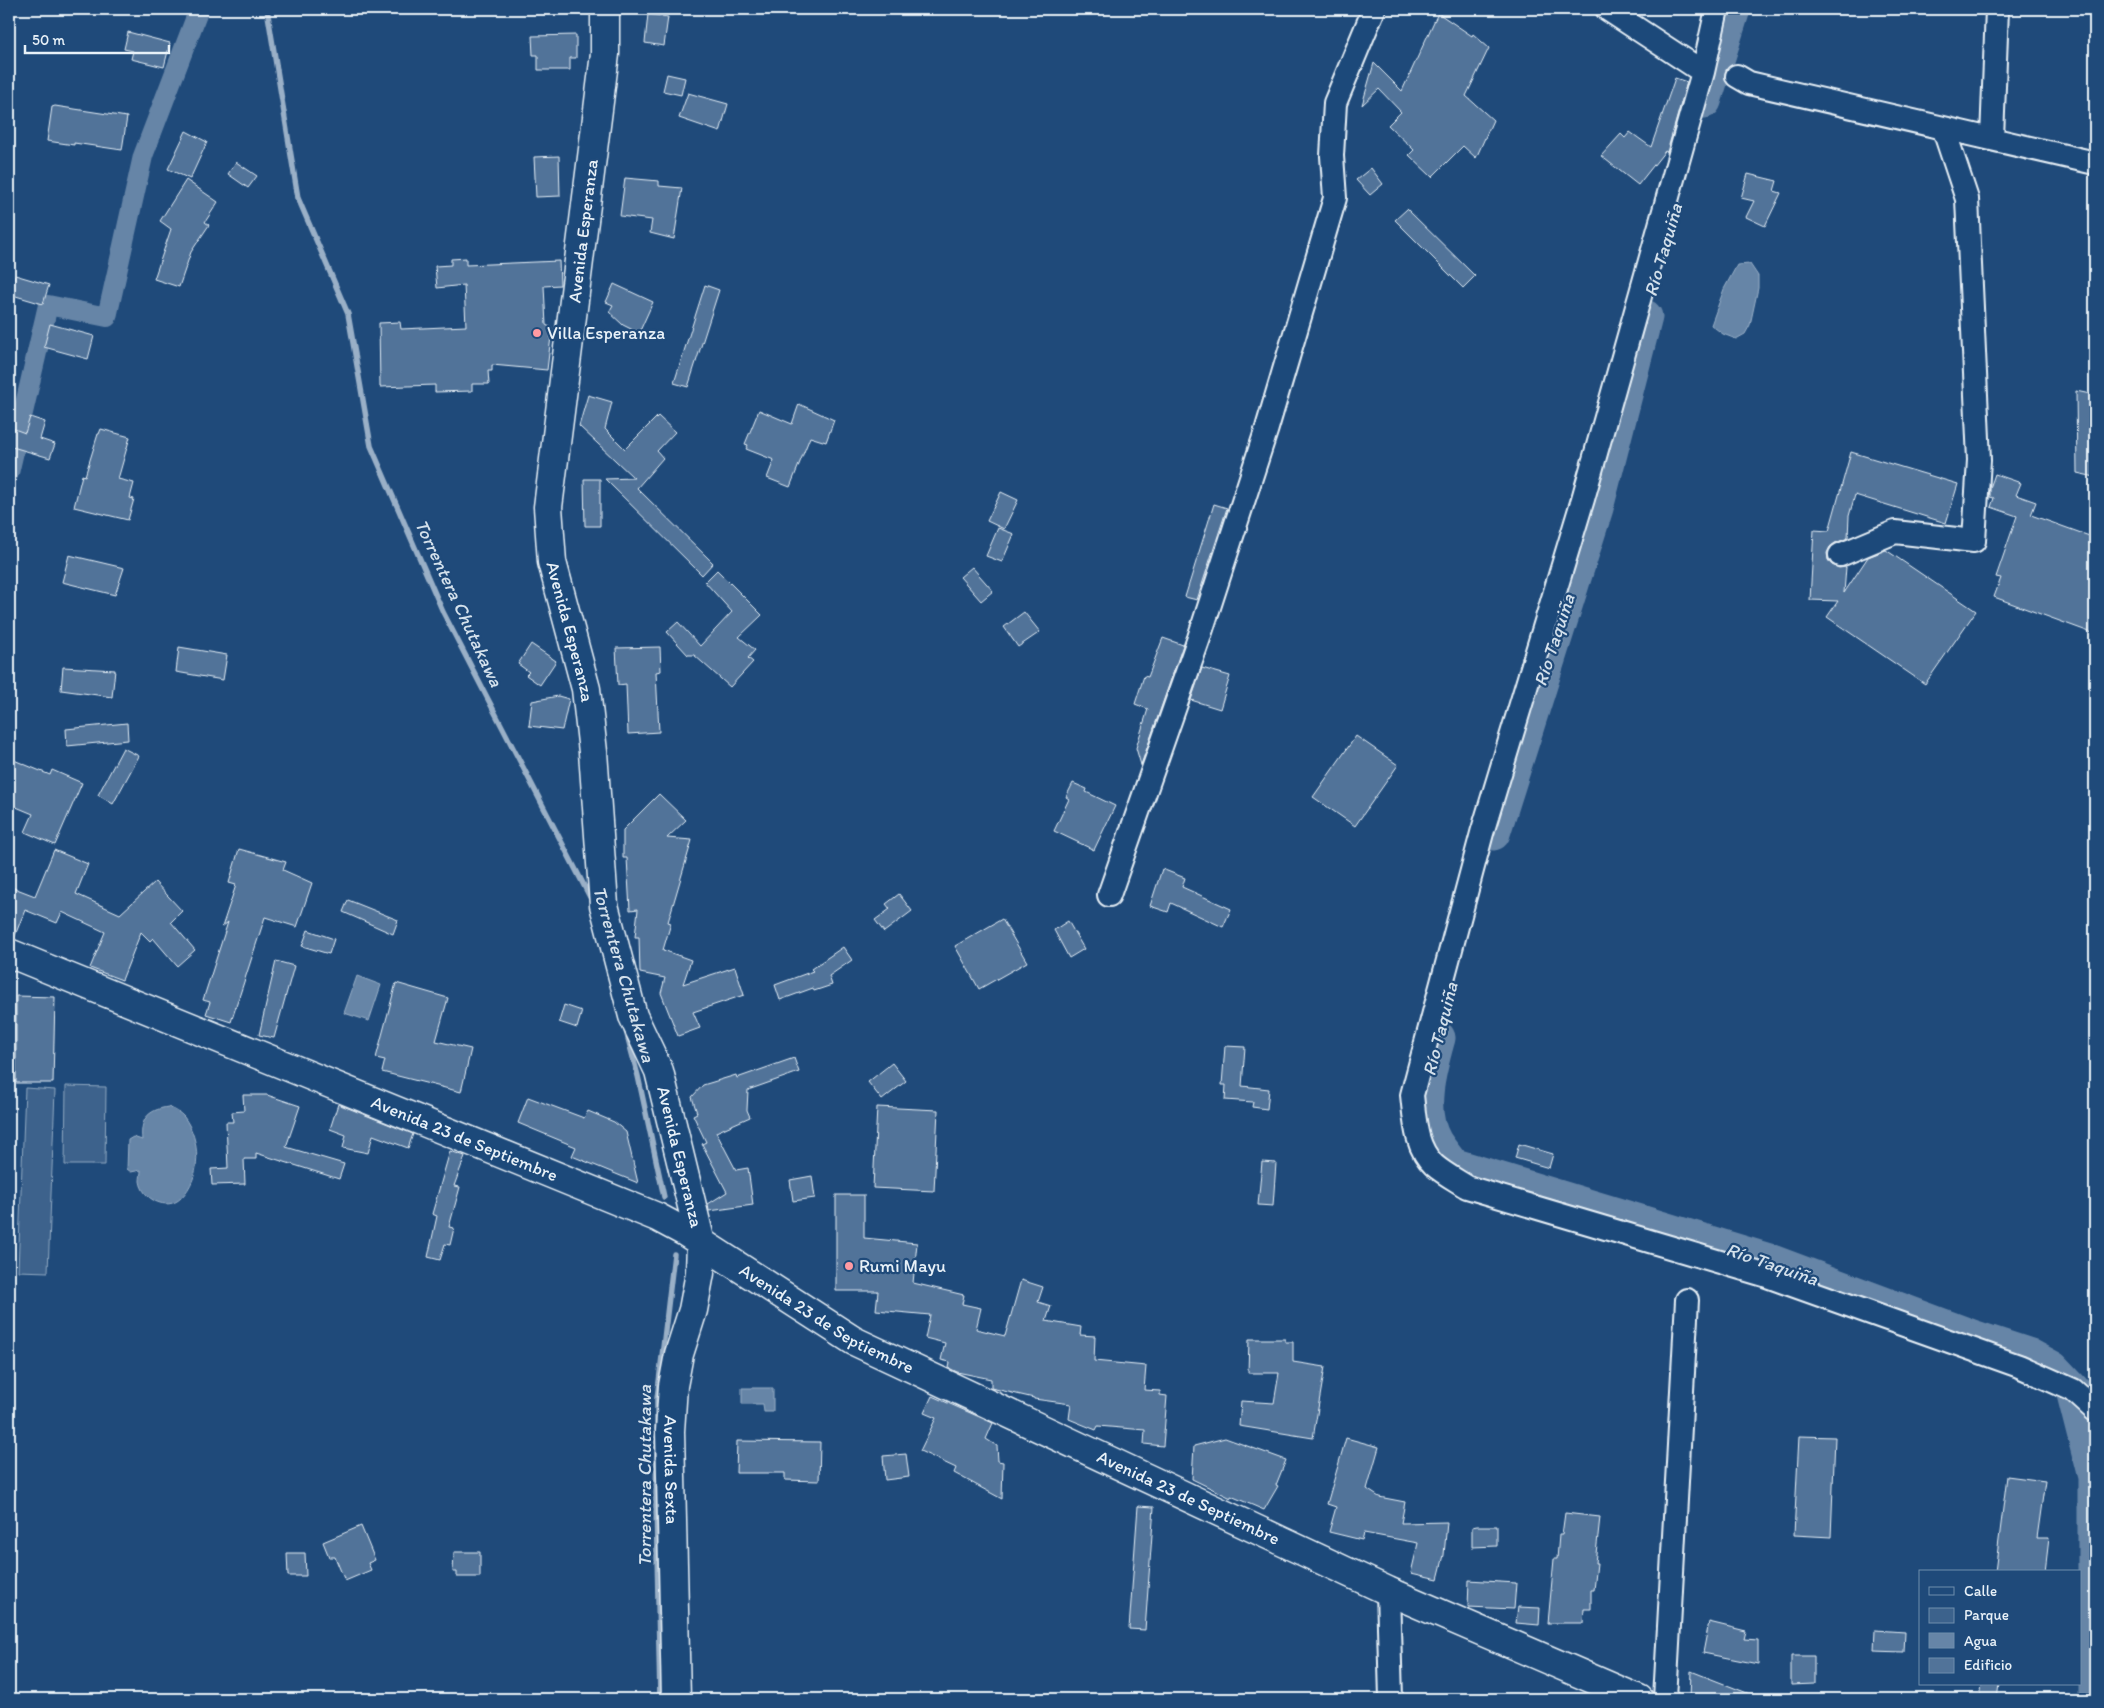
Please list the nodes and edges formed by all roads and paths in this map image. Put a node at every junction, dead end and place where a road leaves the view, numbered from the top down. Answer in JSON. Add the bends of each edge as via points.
{"nodes":[{"id":1,"x":605,"y":9,"type":"edge"},
{"id":2,"x":1374,"y":9,"type":"edge"},
{"id":3,"x":1607,"y":9,"type":"edge"},
{"id":4,"x":1717,"y":9,"type":"edge"},
{"id":5,"x":1997,"y":9,"type":"edge"},
{"id":6,"x":1703,"y":72,"type":"junction"},
{"id":7,"x":1737,"y":76,"type":"dead end"},
{"id":8,"x":1944,"y":130,"type":"junction"},
{"id":9,"x":1992,"y":138,"type":"junction"},
{"id":10,"x":2095,"y":163,"type":"edge"},
{"id":11,"x":1840,"y":556,"type":"dead end"},
{"id":12,"x":1109,"y":894,"type":"dead end"},
{"id":13,"x":9,"y":953,"type":"edge"},
{"id":14,"x":693,"y":1238,"type":"junction"},
{"id":15,"x":1688,"y":1300,"type":"dead end"},
{"id":16,"x":2095,"y":1410,"type":"edge"},
{"id":17,"x":1388,"y":1591,"type":"junction"},
{"id":18,"x":1633,"y":1698,"type":"edge"},
{"id":19,"x":676,"y":1699,"type":"edge"},
{"id":20,"x":1391,"y":1699,"type":"edge"},
{"id":21,"x":1665,"y":1699,"type":"edge"}],
"edges":[{"from":1,"to":14,"type":"main road","name":"Avenida Esperanza","via":[[604,64],[548,507],[552,562],[586,689],[604,905],[633,1016],[659,1071]]},
{"from":2,"to":12,"type":"street","via":[[1336,103],[1332,156],[1335,198],[1267,428],[1199,638]]},
{"from":3,"to":6,"type":"street"},
{"from":4,"to":6,"type":"street"},
{"from":5,"to":9,"type":"street"},
{"from":6,"to":16,"type":"street","via":[[1583,499],[1482,832],[1412,1095],[1418,1139],[1434,1165],[1467,1187],[1764,1276],[2019,1366],[2073,1390]]},
{"from":7,"to":8,"type":"street","via":[[1749,83]]},
{"from":8,"to":9,"type":"street"},
{"from":8,"to":11,"type":"street","via":[[1967,199],[1979,460],[1974,541],[1895,532]]},
{"from":9,"to":10,"type":"street"},
{"from":13,"to":14,"type":"main road","name":"Avenida 23 de Septiembre","via":[[657,1218]]},
{"from":14,"to":17,"type":"main road","name":"Avenida 23 de Septiembre","via":[[854,1341]]},
{"from":14,"to":19,"type":"main road","name":"Avenida Sexta","via":[[700,1273],[693,1310],[679,1354],[670,1431]]},
{"from":15,"to":21,"type":"street"},
{"from":17,"to":18,"type":"main road","name":"Avenida 23 de Septiembre"},
{"from":17,"to":20,"type":"street"}]}
